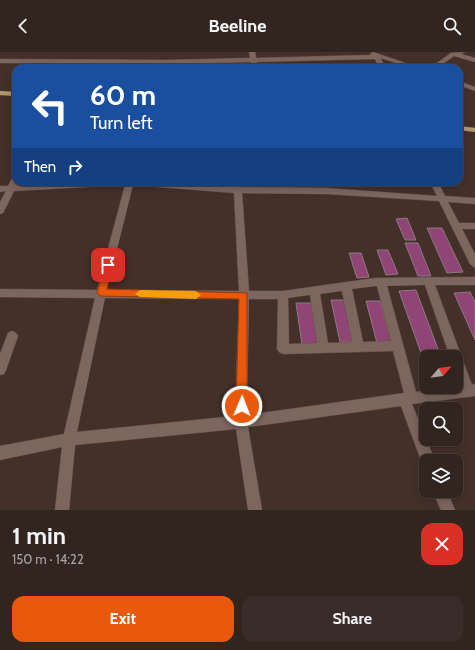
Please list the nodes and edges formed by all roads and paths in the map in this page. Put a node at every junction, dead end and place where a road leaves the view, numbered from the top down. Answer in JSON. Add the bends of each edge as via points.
{"nodes":[{"id":1,"x":252,"y":52,"type":"edge"},
{"id":2,"x":305,"y":52,"type":"edge"},
{"id":3,"x":366,"y":52,"type":"edge"},
{"id":4,"x":462,"y":52,"type":"edge"},
{"id":5,"x":450,"y":53,"type":"edge"},
{"id":6,"x":378,"y":56,"type":"junction"},
{"id":7,"x":307,"y":59,"type":"junction"},
{"id":8,"x":254,"y":60,"type":"junction"},
{"id":9,"x":475,"y":60,"type":"edge"},
{"id":10,"x":0,"y":61,"type":"edge"},
{"id":11,"x":66,"y":62,"type":"joint"},
{"id":12,"x":168,"y":62,"type":"edge"},
{"id":13,"x":254,"y":64,"type":"edge"},
{"id":14,"x":309,"y":64,"type":"edge"},
{"id":15,"x":381,"y":64,"type":"edge"},
{"id":16,"x":404,"y":64,"type":"edge"},
{"id":17,"x":438,"y":64,"type":"edge"},
{"id":18,"x":463,"y":84,"type":"edge"},
{"id":19,"x":475,"y":89,"type":"edge"},
{"id":20,"x":0,"y":93,"type":"edge"},
{"id":21,"x":12,"y":94,"type":"edge"},
{"id":22,"x":463,"y":128,"type":"edge"},
{"id":23,"x":475,"y":130,"type":"edge"},
{"id":24,"x":13,"y":186,"type":"edge"},
{"id":25,"x":56,"y":186,"type":"edge"},
{"id":26,"x":129,"y":186,"type":"edge"},
{"id":27,"x":212,"y":186,"type":"edge"},
{"id":28,"x":325,"y":186,"type":"edge"},
{"id":29,"x":436,"y":186,"type":"edge"},
{"id":30,"x":232,"y":187,"type":"edge"},
{"id":31,"x":0,"y":189,"type":"edge"},
{"id":32,"x":12,"y":189,"type":"junction"},
{"id":33,"x":442,"y":199,"type":"junction"},
{"id":34,"x":475,"y":201,"type":"edge"},
{"id":35,"x":0,"y":211,"type":"edge"},
{"id":36,"x":456,"y":226,"type":"junction"},
{"id":37,"x":475,"y":226,"type":"edge"},
{"id":38,"x":475,"y":264,"type":"edge"},
{"id":39,"x":475,"y":281,"type":"edge"},
{"id":40,"x":381,"y":282,"type":"junction"},
{"id":41,"x":429,"y":282,"type":"junction"},
{"id":42,"x":346,"y":286,"type":"junction"},
{"id":43,"x":314,"y":291,"type":"junction"},
{"id":44,"x":101,"y":293,"type":"junction"},
{"id":45,"x":0,"y":294,"type":"edge"},
{"id":46,"x":244,"y":296,"type":"junction"},
{"id":47,"x":283,"y":296,"type":"junction"},
{"id":48,"x":12,"y":336,"type":"dead end"},
{"id":49,"x":398,"y":346,"type":"junction"},
{"id":50,"x":359,"y":347,"type":"junction"},
{"id":51,"x":323,"y":348,"type":"junction"},
{"id":52,"x":0,"y":368,"type":"edge"},
{"id":53,"x":472,"y":390,"type":"edge"},
{"id":54,"x":408,"y":399,"type":"junction"},
{"id":55,"x":242,"y":422,"type":"junction"},
{"id":56,"x":69,"y":439,"type":"junction"},
{"id":57,"x":0,"y":453,"type":"edge"},
{"id":58,"x":426,"y":454,"type":"edge"},
{"id":59,"x":443,"y":498,"type":"edge"},
{"id":60,"x":62,"y":510,"type":"edge"},
{"id":61,"x":255,"y":510,"type":"edge"},
{"id":62,"x":448,"y":510,"type":"edge"}],
"edges":[{"from":1,"to":8,"type":"street"},
{"from":2,"to":7,"type":"street"},
{"from":3,"to":6,"type":"street"},
{"from":4,"to":5,"type":"street"},
{"from":5,"to":9,"type":"street"},
{"from":5,"to":17,"type":"street"},
{"from":6,"to":7,"type":"street"},
{"from":6,"to":15,"type":"street"},
{"from":6,"to":16,"type":"street"},
{"from":7,"to":8,"type":"street"},
{"from":7,"to":14,"type":"street"},
{"from":8,"to":12,"type":"street"},
{"from":8,"to":13,"type":"street"},
{"from":10,"to":11,"type":"street"},
{"from":11,"to":12,"type":"street"},
{"from":18,"to":19,"type":"street"},
{"from":20,"to":21,"type":"main road"},
{"from":22,"to":23,"type":"main road"},
{"from":24,"to":32,"type":"street"},
{"from":25,"to":32,"type":"street"},
{"from":26,"to":44,"type":"street"},
{"from":27,"to":30,"type":"street"},
{"from":28,"to":30,"type":"street"},
{"from":28,"to":33,"type":"street"},
{"from":29,"to":33,"type":"street"},
{"from":30,"to":46,"type":"street"},
{"from":31,"to":32,"type":"street"},
{"from":32,"to":35,"type":"street"},
{"from":33,"to":34,"type":"street"},
{"from":33,"to":36,"type":"street"},
{"from":36,"to":37,"type":"street"},
{"from":36,"to":38,"type":"street"},
{"from":39,"to":41,"type":"street"},
{"from":40,"to":41,"type":"street"},
{"from":40,"to":42,"type":"street"},
{"from":40,"to":49,"type":"street"},
{"from":41,"to":53,"type":"street"},
{"from":42,"to":43,"type":"street"},
{"from":42,"to":50,"type":"street"},
{"from":43,"to":47,"type":"street"},
{"from":43,"to":51,"type":"street"},
{"from":44,"to":45,"type":"street"},
{"from":44,"to":46,"type":"street"},
{"from":44,"to":56,"type":"street"},
{"from":46,"to":47,"type":"street"},
{"from":46,"to":55,"type":"street"},
{"from":47,"to":51,"type":"street","via":[[283,349]]},
{"from":48,"to":52,"type":"street"},
{"from":49,"to":50,"type":"street"},
{"from":49,"to":54,"type":"street"},
{"from":50,"to":51,"type":"street"},
{"from":53,"to":54,"type":"street"},
{"from":54,"to":55,"type":"street"},
{"from":54,"to":58,"type":"street"},
{"from":55,"to":56,"type":"street"},
{"from":55,"to":61,"type":"street"},
{"from":56,"to":57,"type":"street"},
{"from":56,"to":60,"type":"street"},
{"from":59,"to":62,"type":"street"}]}
